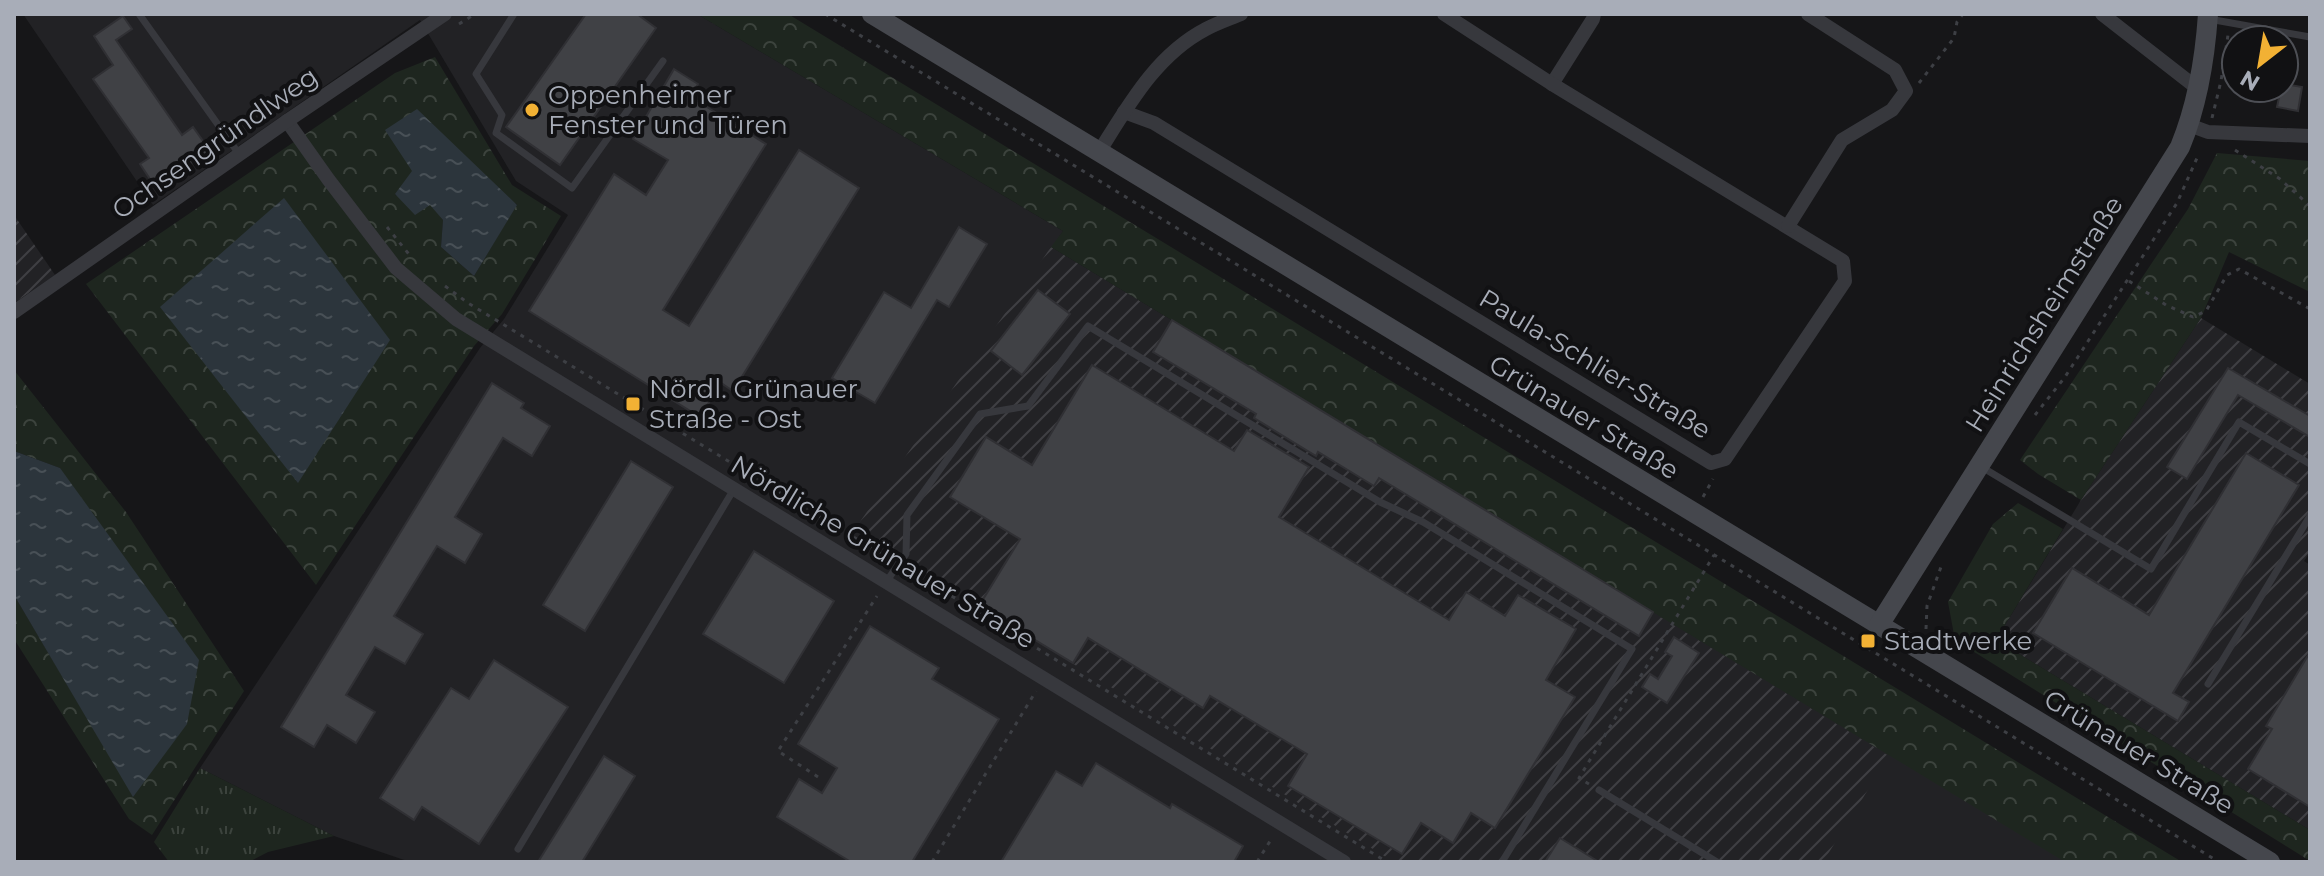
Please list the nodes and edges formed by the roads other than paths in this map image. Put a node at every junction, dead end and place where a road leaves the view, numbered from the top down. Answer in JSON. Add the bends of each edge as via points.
{"nodes":[{"id":1,"x":139,"y":14,"type":"edge"},
{"id":2,"x":445,"y":14,"type":"edge"},
{"id":3,"x":514,"y":14,"type":"edge"},
{"id":4,"x":872,"y":14,"type":"edge"},
{"id":5,"x":1241,"y":14,"type":"edge"},
{"id":6,"x":1444,"y":14,"type":"edge"},
{"id":7,"x":1594,"y":14,"type":"edge"},
{"id":8,"x":1808,"y":14,"type":"edge"},
{"id":9,"x":2102,"y":14,"type":"edge"},
{"id":10,"x":2208,"y":16,"type":"edge"},
{"id":11,"x":2310,"y":37,"type":"edge"},
{"id":12,"x":663,"y":61,"type":"dead end"},
{"id":13,"x":1552,"y":84,"type":"junction"},
{"id":14,"x":2197,"y":88,"type":"junction"},
{"id":15,"x":1124,"y":112,"type":"junction"},
{"id":16,"x":287,"y":121,"type":"junction"},
{"id":17,"x":2199,"y":129,"type":"junction"},
{"id":18,"x":2310,"y":136,"type":"edge"},
{"id":19,"x":1099,"y":152,"type":"junction"},
{"id":20,"x":239,"y":154,"type":"junction"},
{"id":21,"x":1788,"y":226,"type":"junction"},
{"id":22,"x":14,"y":312,"type":"edge"},
{"id":23,"x":2310,"y":464,"type":"edge"},
{"id":24,"x":1979,"y":466,"type":"junction"},
{"id":25,"x":734,"y":489,"type":"junction"},
{"id":26,"x":2310,"y":516,"type":"edge"},
{"id":27,"x":886,"y":582,"type":"junction"},
{"id":28,"x":1879,"y":625,"type":"junction"},
{"id":29,"x":2208,"y":684,"type":"dead end"},
{"id":30,"x":1599,"y":790,"type":"road end"},
{"id":31,"x":518,"y":849,"type":"dead end"},
{"id":32,"x":1344,"y":862,"type":"edge"},
{"id":33,"x":1502,"y":862,"type":"edge"},
{"id":34,"x":1717,"y":862,"type":"edge"},
{"id":35,"x":2270,"y":862,"type":"edge"}],
"edges":[{"from":1,"to":20,"type":"lane"},
{"from":2,"to":16,"type":"street","name":"Ochsengründlweg"},
{"from":3,"to":12,"type":"lane","via":[[476,74],[502,115],[496,133],[572,188]]},
{"from":4,"to":19,"type":"street","name":"Grünauer Straße"},
{"from":5,"to":15,"type":"street","via":[[1204,30],[1167,58]]},
{"from":6,"to":13,"type":"street","name":"Paula-Schlier-Straße"},
{"from":7,"to":13,"type":"street"},
{"from":8,"to":21,"type":"street","via":[[1895,70],[1906,91],[1892,110],[1842,140]]},
{"from":9,"to":14,"type":"street"},
{"from":10,"to":11,"type":"lane"},
{"from":10,"to":14,"type":"street","name":"Heinrichsheimstraße"},
{"from":13,"to":21,"type":"street","name":"Paula-Schlier-Straße"},
{"from":14,"to":17,"type":"street","name":"Heinrichsheimstraße"},
{"from":15,"to":19,"type":"street"},
{"from":15,"to":21,"type":"street","name":"Paula-Schlier-Straße","via":[[1154,123],[1711,463],[1725,459],[1845,281],[1843,261]]},
{"from":16,"to":20,"type":"street","name":"Ochsengründlweg"},
{"from":16,"to":25,"type":"street","name":"Nördliche Grünauer Straße","via":[[396,268],[456,319]]},
{"from":17,"to":18,"type":"street"},
{"from":17,"to":24,"type":"street","name":"Heinrichsheimstraße","via":[[2180,147]]},
{"from":19,"to":28,"type":"street","name":"Grünauer Straße"},
{"from":20,"to":22,"type":"street","name":"Ochsengründlweg"},
{"from":23,"to":24,"type":"lane","via":[[2239,422],[2151,569]]},
{"from":24,"to":28,"type":"street","name":"Heinrichsheimstraße"},
{"from":25,"to":27,"type":"street","name":"Nördliche Grünauer Straße"},
{"from":25,"to":31,"type":"lane"},
{"from":26,"to":29,"type":"lane"},
{"from":27,"to":32,"type":"street","name":"Nördliche Grünauer Straße"},
{"from":27,"to":33,"type":"lane","via":[[906,554],[907,515],[980,414],[1028,406],[1088,326],[1632,649]]},
{"from":28,"to":35,"type":"street","name":"Grünauer Straße"},
{"from":30,"to":34,"type":"lane"}]}
